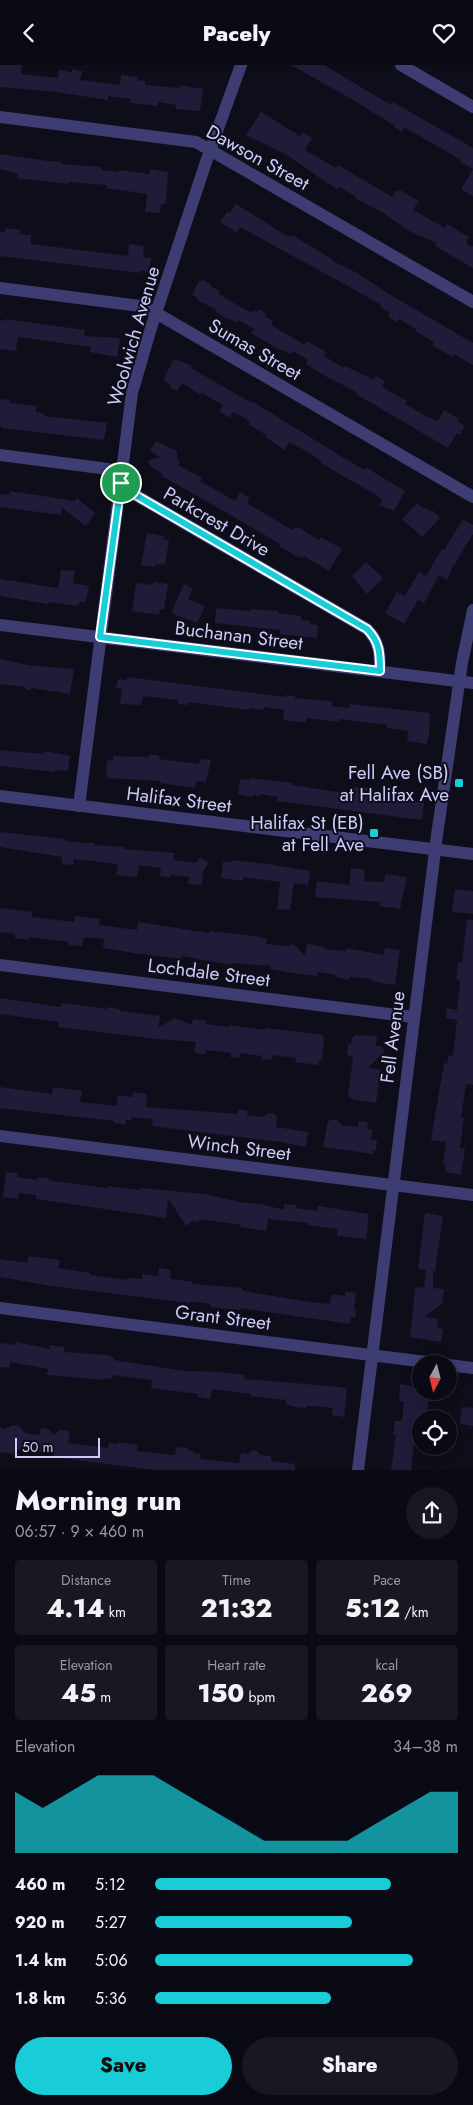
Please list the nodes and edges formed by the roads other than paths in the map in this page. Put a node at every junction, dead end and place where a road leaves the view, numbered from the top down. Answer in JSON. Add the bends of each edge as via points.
{"nodes":[{"id":1,"x":241,"y":65,"type":"edge"},
{"id":2,"x":401,"y":65,"type":"edge"},
{"id":3,"x":473,"y":107,"type":"edge"},
{"id":4,"x":0,"y":117,"type":"edge"},
{"id":5,"x":210,"y":150,"type":"junction"},
{"id":6,"x":0,"y":288,"type":"edge"},
{"id":7,"x":473,"y":302,"type":"edge"},
{"id":8,"x":156,"y":313,"type":"junction"},
{"id":9,"x":0,"y":455,"type":"edge"},
{"id":10,"x":121,"y":483,"type":"junction"},
{"id":11,"x":473,"y":497,"type":"edge"},
{"id":12,"x":473,"y":610,"type":"edge"},
{"id":13,"x":0,"y":625,"type":"edge"},
{"id":14,"x":100,"y":637,"type":"junction"},
{"id":15,"x":380,"y":671,"type":"junction"},
{"id":16,"x":460,"y":681,"type":"junction"},
{"id":17,"x":473,"y":683,"type":"edge"},
{"id":18,"x":0,"y":796,"type":"edge"},
{"id":19,"x":79,"y":806,"type":"junction"},
{"id":20,"x":435,"y":849,"type":"junction"},
{"id":21,"x":473,"y":854,"type":"edge"},
{"id":22,"x":0,"y":965,"type":"edge"},
{"id":23,"x":413,"y":1017,"type":"junction"},
{"id":24,"x":0,"y":1136,"type":"edge"},
{"id":25,"x":394,"y":1186,"type":"junction"},
{"id":26,"x":473,"y":1195,"type":"edge"},
{"id":27,"x":0,"y":1308,"type":"edge"},
{"id":28,"x":372,"y":1355,"type":"junction"},
{"id":29,"x":412,"y":1360,"type":"edge"},
{"id":30,"x":458,"y":1366,"type":"edge"},
{"id":31,"x":473,"y":1368,"type":"edge"},
{"id":32,"x":358,"y":1470,"type":"edge"}],
"edges":[{"from":1,"to":5,"type":"street","name":"Woolwich Avenue"},
{"from":2,"to":3,"type":"street"},
{"from":4,"to":5,"type":"street","name":"Dawson Street","via":[[196,142]]},
{"from":5,"to":7,"type":"street","name":"Dawson Street"},
{"from":5,"to":8,"type":"street","name":"Woolwich Avenue"},
{"from":6,"to":8,"type":"street","name":"Sumas Street","via":[[140,306]]},
{"from":8,"to":10,"type":"street","name":"Woolwich Avenue","via":[[132,393]]},
{"from":8,"to":11,"type":"street","name":"Sumas Street"},
{"from":9,"to":10,"type":"street","name":"Parkcrest Drive","via":[[108,469]]},
{"from":10,"to":14,"type":"street","name":"Woolwich Avenue"},
{"from":10,"to":15,"type":"street","name":"Parkcrest Drive","via":[[132,493],[367,629],[379,644]]},
{"from":12,"to":16,"type":"street","name":"Fell Avenue"},
{"from":13,"to":14,"type":"street","name":"Buchanan Street"},
{"from":14,"to":15,"type":"street","name":"Buchanan Street"},
{"from":14,"to":19,"type":"street","name":"Woolwich Avenue"},
{"from":15,"to":16,"type":"street","name":"Buchanan Street"},
{"from":16,"to":17,"type":"street","name":"Buchanan Street"},
{"from":16,"to":20,"type":"street","name":"Fell Avenue"},
{"from":18,"to":19,"type":"street","name":"Halifax Street"},
{"from":19,"to":20,"type":"street","name":"Halifax Street"},
{"from":20,"to":21,"type":"street","name":"Halifax Street"},
{"from":20,"to":23,"type":"street","name":"Fell Avenue"},
{"from":22,"to":23,"type":"street","name":"Lochdale Street"},
{"from":23,"to":25,"type":"street","name":"Fell Avenue"},
{"from":24,"to":25,"type":"street","name":"Winch Street"},
{"from":25,"to":26,"type":"street","name":"Winch Street"},
{"from":25,"to":28,"type":"street","name":"Fell Avenue"},
{"from":27,"to":28,"type":"street","name":"Grant Street"},
{"from":28,"to":29,"type":"street","name":"Grant Street"},
{"from":28,"to":32,"type":"street","name":"Fell Avenue"},
{"from":30,"to":31,"type":"street"}]}
